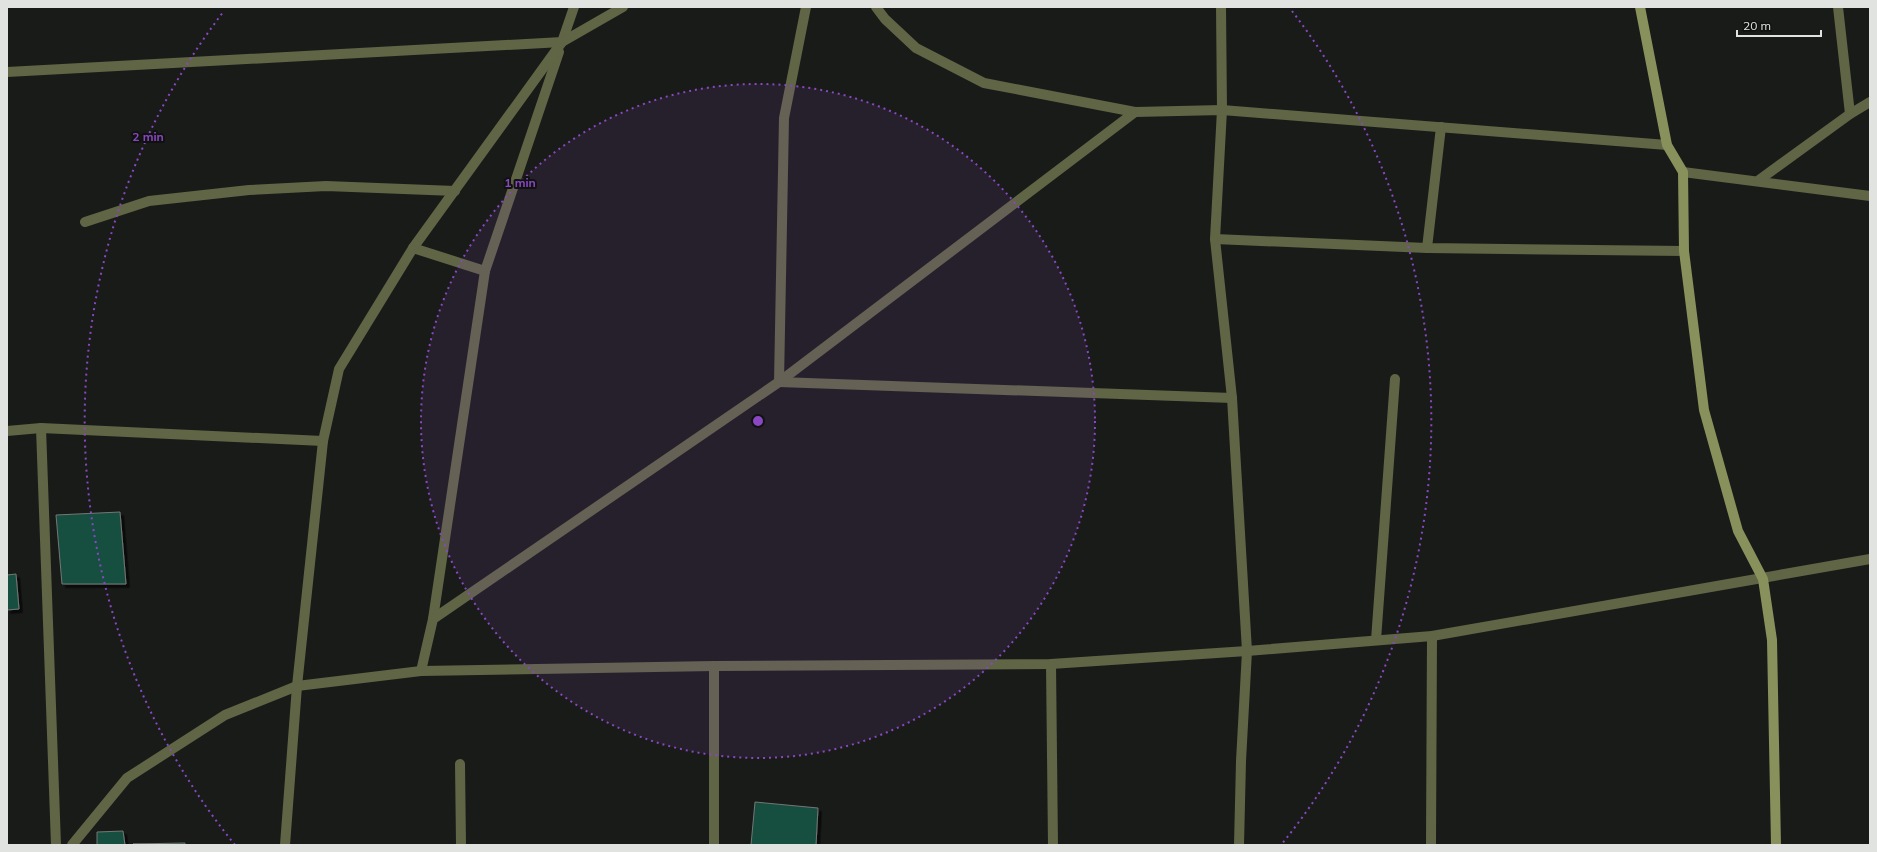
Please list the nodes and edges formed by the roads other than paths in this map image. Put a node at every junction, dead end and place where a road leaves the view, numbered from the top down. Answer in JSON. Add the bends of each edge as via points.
{"nodes":[{"id":1,"x":574,"y":7,"type":"edge"},
{"id":2,"x":623,"y":7,"type":"edge"},
{"id":3,"x":806,"y":7,"type":"edge"},
{"id":4,"x":876,"y":7,"type":"edge"},
{"id":5,"x":1221,"y":7,"type":"edge"},
{"id":6,"x":1640,"y":7,"type":"edge"},
{"id":7,"x":1838,"y":7,"type":"edge"},
{"id":8,"x":562,"y":42,"type":"junction"},
{"id":9,"x":7,"y":72,"type":"edge"},
{"id":10,"x":1870,"y":102,"type":"edge"},
{"id":11,"x":1222,"y":110,"type":"junction"},
{"id":12,"x":1135,"y":112,"type":"junction"},
{"id":13,"x":1850,"y":114,"type":"junction"},
{"id":14,"x":1441,"y":127,"type":"junction"},
{"id":15,"x":1667,"y":144,"type":"junction"},
{"id":16,"x":1683,"y":172,"type":"junction"},
{"id":17,"x":1759,"y":180,"type":"junction"},
{"id":18,"x":455,"y":191,"type":"junction"},
{"id":19,"x":1870,"y":196,"type":"edge"},
{"id":20,"x":85,"y":222,"type":"dead end"},
{"id":21,"x":1215,"y":239,"type":"junction"},
{"id":22,"x":413,"y":248,"type":"junction"},
{"id":23,"x":1427,"y":248,"type":"junction"},
{"id":24,"x":1684,"y":251,"type":"junction"},
{"id":25,"x":485,"y":271,"type":"junction"},
{"id":26,"x":1396,"y":379,"type":"dead end"},
{"id":27,"x":779,"y":382,"type":"junction"},
{"id":28,"x":1232,"y":398,"type":"junction"},
{"id":29,"x":41,"y":428,"type":"junction"},
{"id":30,"x":7,"y":431,"type":"edge"},
{"id":31,"x":323,"y":441,"type":"junction"},
{"id":32,"x":1870,"y":559,"type":"edge"},
{"id":33,"x":1763,"y":579,"type":"junction"},
{"id":34,"x":433,"y":619,"type":"junction"},
{"id":35,"x":1432,"y":636,"type":"junction"},
{"id":36,"x":1376,"y":640,"type":"junction"},
{"id":37,"x":1247,"y":652,"type":"junction"},
{"id":38,"x":1051,"y":664,"type":"junction"},
{"id":39,"x":714,"y":666,"type":"junction"},
{"id":40,"x":421,"y":671,"type":"junction"},
{"id":41,"x":297,"y":686,"type":"junction"},
{"id":42,"x":460,"y":764,"type":"dead end"},
{"id":43,"x":56,"y":845,"type":"edge"},
{"id":44,"x":72,"y":845,"type":"edge"},
{"id":45,"x":285,"y":845,"type":"edge"},
{"id":46,"x":461,"y":845,"type":"edge"},
{"id":47,"x":714,"y":845,"type":"edge"},
{"id":48,"x":1053,"y":845,"type":"edge"},
{"id":49,"x":1239,"y":845,"type":"edge"},
{"id":50,"x":1431,"y":845,"type":"edge"},
{"id":51,"x":1776,"y":845,"type":"edge"}],
"edges":[{"from":1,"to":8,"type":"street"},
{"from":2,"to":8,"type":"street"},
{"from":3,"to":27,"type":"street","via":[[784,118]]},
{"from":4,"to":12,"type":"street","via":[[916,48],[984,83]]},
{"from":5,"to":11,"type":"street"},
{"from":6,"to":15,"type":"street"},
{"from":7,"to":13,"type":"street"},
{"from":8,"to":9,"type":"street"},
{"from":8,"to":18,"type":"street"},
{"from":8,"to":25,"type":"street"},
{"from":10,"to":13,"type":"street"},
{"from":11,"to":12,"type":"street"},
{"from":11,"to":14,"type":"street"},
{"from":11,"to":21,"type":"street"},
{"from":12,"to":27,"type":"street"},
{"from":13,"to":17,"type":"street"},
{"from":14,"to":15,"type":"street"},
{"from":14,"to":23,"type":"street"},
{"from":15,"to":16,"type":"street"},
{"from":16,"to":17,"type":"street"},
{"from":16,"to":24,"type":"street"},
{"from":17,"to":19,"type":"street"},
{"from":18,"to":20,"type":"street","via":[[326,186],[248,190],[150,202]]},
{"from":18,"to":22,"type":"street"},
{"from":21,"to":23,"type":"street"},
{"from":21,"to":28,"type":"street"},
{"from":22,"to":25,"type":"street"},
{"from":22,"to":31,"type":"street","via":[[339,369]]},
{"from":23,"to":24,"type":"street"},
{"from":24,"to":33,"type":"street","via":[[1704,410],[1738,531]]},
{"from":25,"to":34,"type":"street"},
{"from":26,"to":36,"type":"street"},
{"from":27,"to":28,"type":"street"},
{"from":27,"to":34,"type":"street"},
{"from":28,"to":37,"type":"street"},
{"from":29,"to":30,"type":"street"},
{"from":29,"to":31,"type":"street"},
{"from":29,"to":43,"type":"street"},
{"from":31,"to":41,"type":"street"},
{"from":32,"to":33,"type":"street"},
{"from":33,"to":35,"type":"street"},
{"from":33,"to":51,"type":"street","via":[[1772,640]]},
{"from":34,"to":40,"type":"street"},
{"from":35,"to":36,"type":"street"},
{"from":35,"to":50,"type":"street"},
{"from":36,"to":37,"type":"street"},
{"from":37,"to":38,"type":"street"},
{"from":37,"to":49,"type":"street"},
{"from":38,"to":39,"type":"street"},
{"from":38,"to":48,"type":"street"},
{"from":39,"to":40,"type":"street"},
{"from":39,"to":47,"type":"street"},
{"from":40,"to":41,"type":"street"},
{"from":41,"to":44,"type":"street","via":[[225,715],[127,778]]},
{"from":41,"to":45,"type":"street"},
{"from":42,"to":46,"type":"street"}]}
